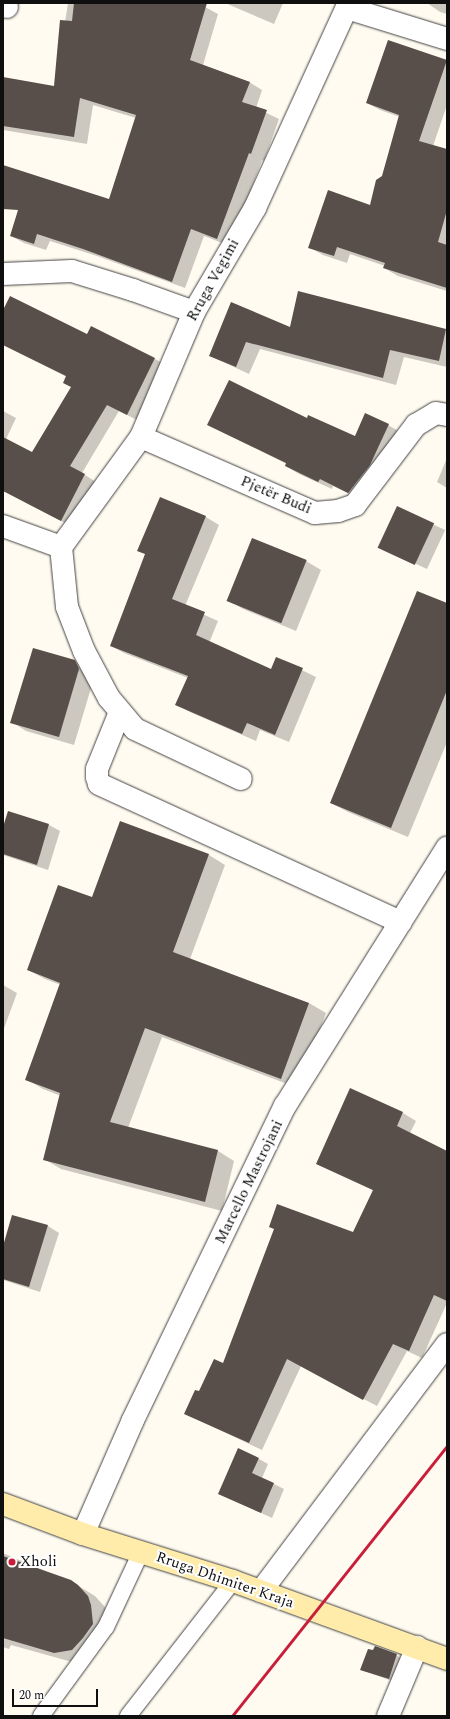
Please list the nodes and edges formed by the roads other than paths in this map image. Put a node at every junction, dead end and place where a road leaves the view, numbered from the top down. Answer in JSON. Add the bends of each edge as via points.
{"nodes":[{"id":1,"x":348,"y":6,"type":"edge"},
{"id":2,"x":447,"y":39,"type":"edge"},
{"id":3,"x":3,"y":274,"type":"edge"},
{"id":4,"x":194,"y":312,"type":"junction"},
{"id":5,"x":447,"y":415,"type":"edge"},
{"id":6,"x":141,"y":437,"type":"junction"},
{"id":7,"x":3,"y":526,"type":"edge"},
{"id":8,"x":61,"y":547,"type":"junction"},
{"id":9,"x":120,"y":712,"type":"junction"},
{"id":10,"x":241,"y":779,"type":"dead end"},
{"id":11,"x":447,"y":848,"type":"edge"},
{"id":12,"x":401,"y":922,"type":"junction"},
{"id":13,"x":447,"y":1344,"type":"edge"},
{"id":14,"x":3,"y":1504,"type":"edge"},
{"id":15,"x":83,"y":1534,"type":"junction"},
{"id":16,"x":141,"y":1552,"type":"junction"},
{"id":17,"x":233,"y":1581,"type":"junction"},
{"id":18,"x":261,"y":1591,"type":"junction"},
{"id":19,"x":417,"y":1648,"type":"junction"},
{"id":20,"x":447,"y":1659,"type":"edge"},
{"id":21,"x":41,"y":1716,"type":"edge"},
{"id":22,"x":128,"y":1716,"type":"edge"},
{"id":23,"x":388,"y":1716,"type":"edge"}],
"edges":[{"from":1,"to":2,"type":"street"},
{"from":1,"to":4,"type":"street","name":"Rruga Vegimi","via":[[255,208]]},
{"from":3,"to":4,"type":"street","via":[[72,271]]},
{"from":4,"to":6,"type":"street","name":"Rruga Vegimi"},
{"from":5,"to":6,"type":"street","name":"Pjetër Budi","via":[[436,413],[416,425],[355,505],[338,511],[315,513]]},
{"from":6,"to":8,"type":"street","name":"Rruga Vegimi"},
{"from":7,"to":8,"type":"street"},
{"from":8,"to":9,"type":"street","via":[[67,607],[84,651],[109,698]]},
{"from":9,"to":10,"type":"street","via":[[135,730]]},
{"from":9,"to":12,"type":"street","via":[[97,769],[100,784]]},
{"from":11,"to":12,"type":"street","name":"Marcello Mastrojani"},
{"from":12,"to":15,"type":"street","name":"Marcello Mastrojani","via":[[285,1106],[133,1420]]},
{"from":13,"to":18,"type":"street"},
{"from":14,"to":15,"type":"street","name":"Rruga Dhimiter Kraja"},
{"from":15,"to":16,"type":"street","name":"Rruga Dhimiter Kraja"},
{"from":16,"to":17,"type":"street","name":"Rruga Dhimiter Kraja"},
{"from":16,"to":21,"type":"lane","via":[[106,1628]]},
{"from":17,"to":18,"type":"street","name":"Rruga Dhimiter Kraja"},
{"from":17,"to":22,"type":"lane"},
{"from":18,"to":19,"type":"street","name":"Rruga Dhimiter Kraja"},
{"from":19,"to":20,"type":"street","name":"Rruga Dhimiter Kraja"},
{"from":19,"to":23,"type":"street"}]}
